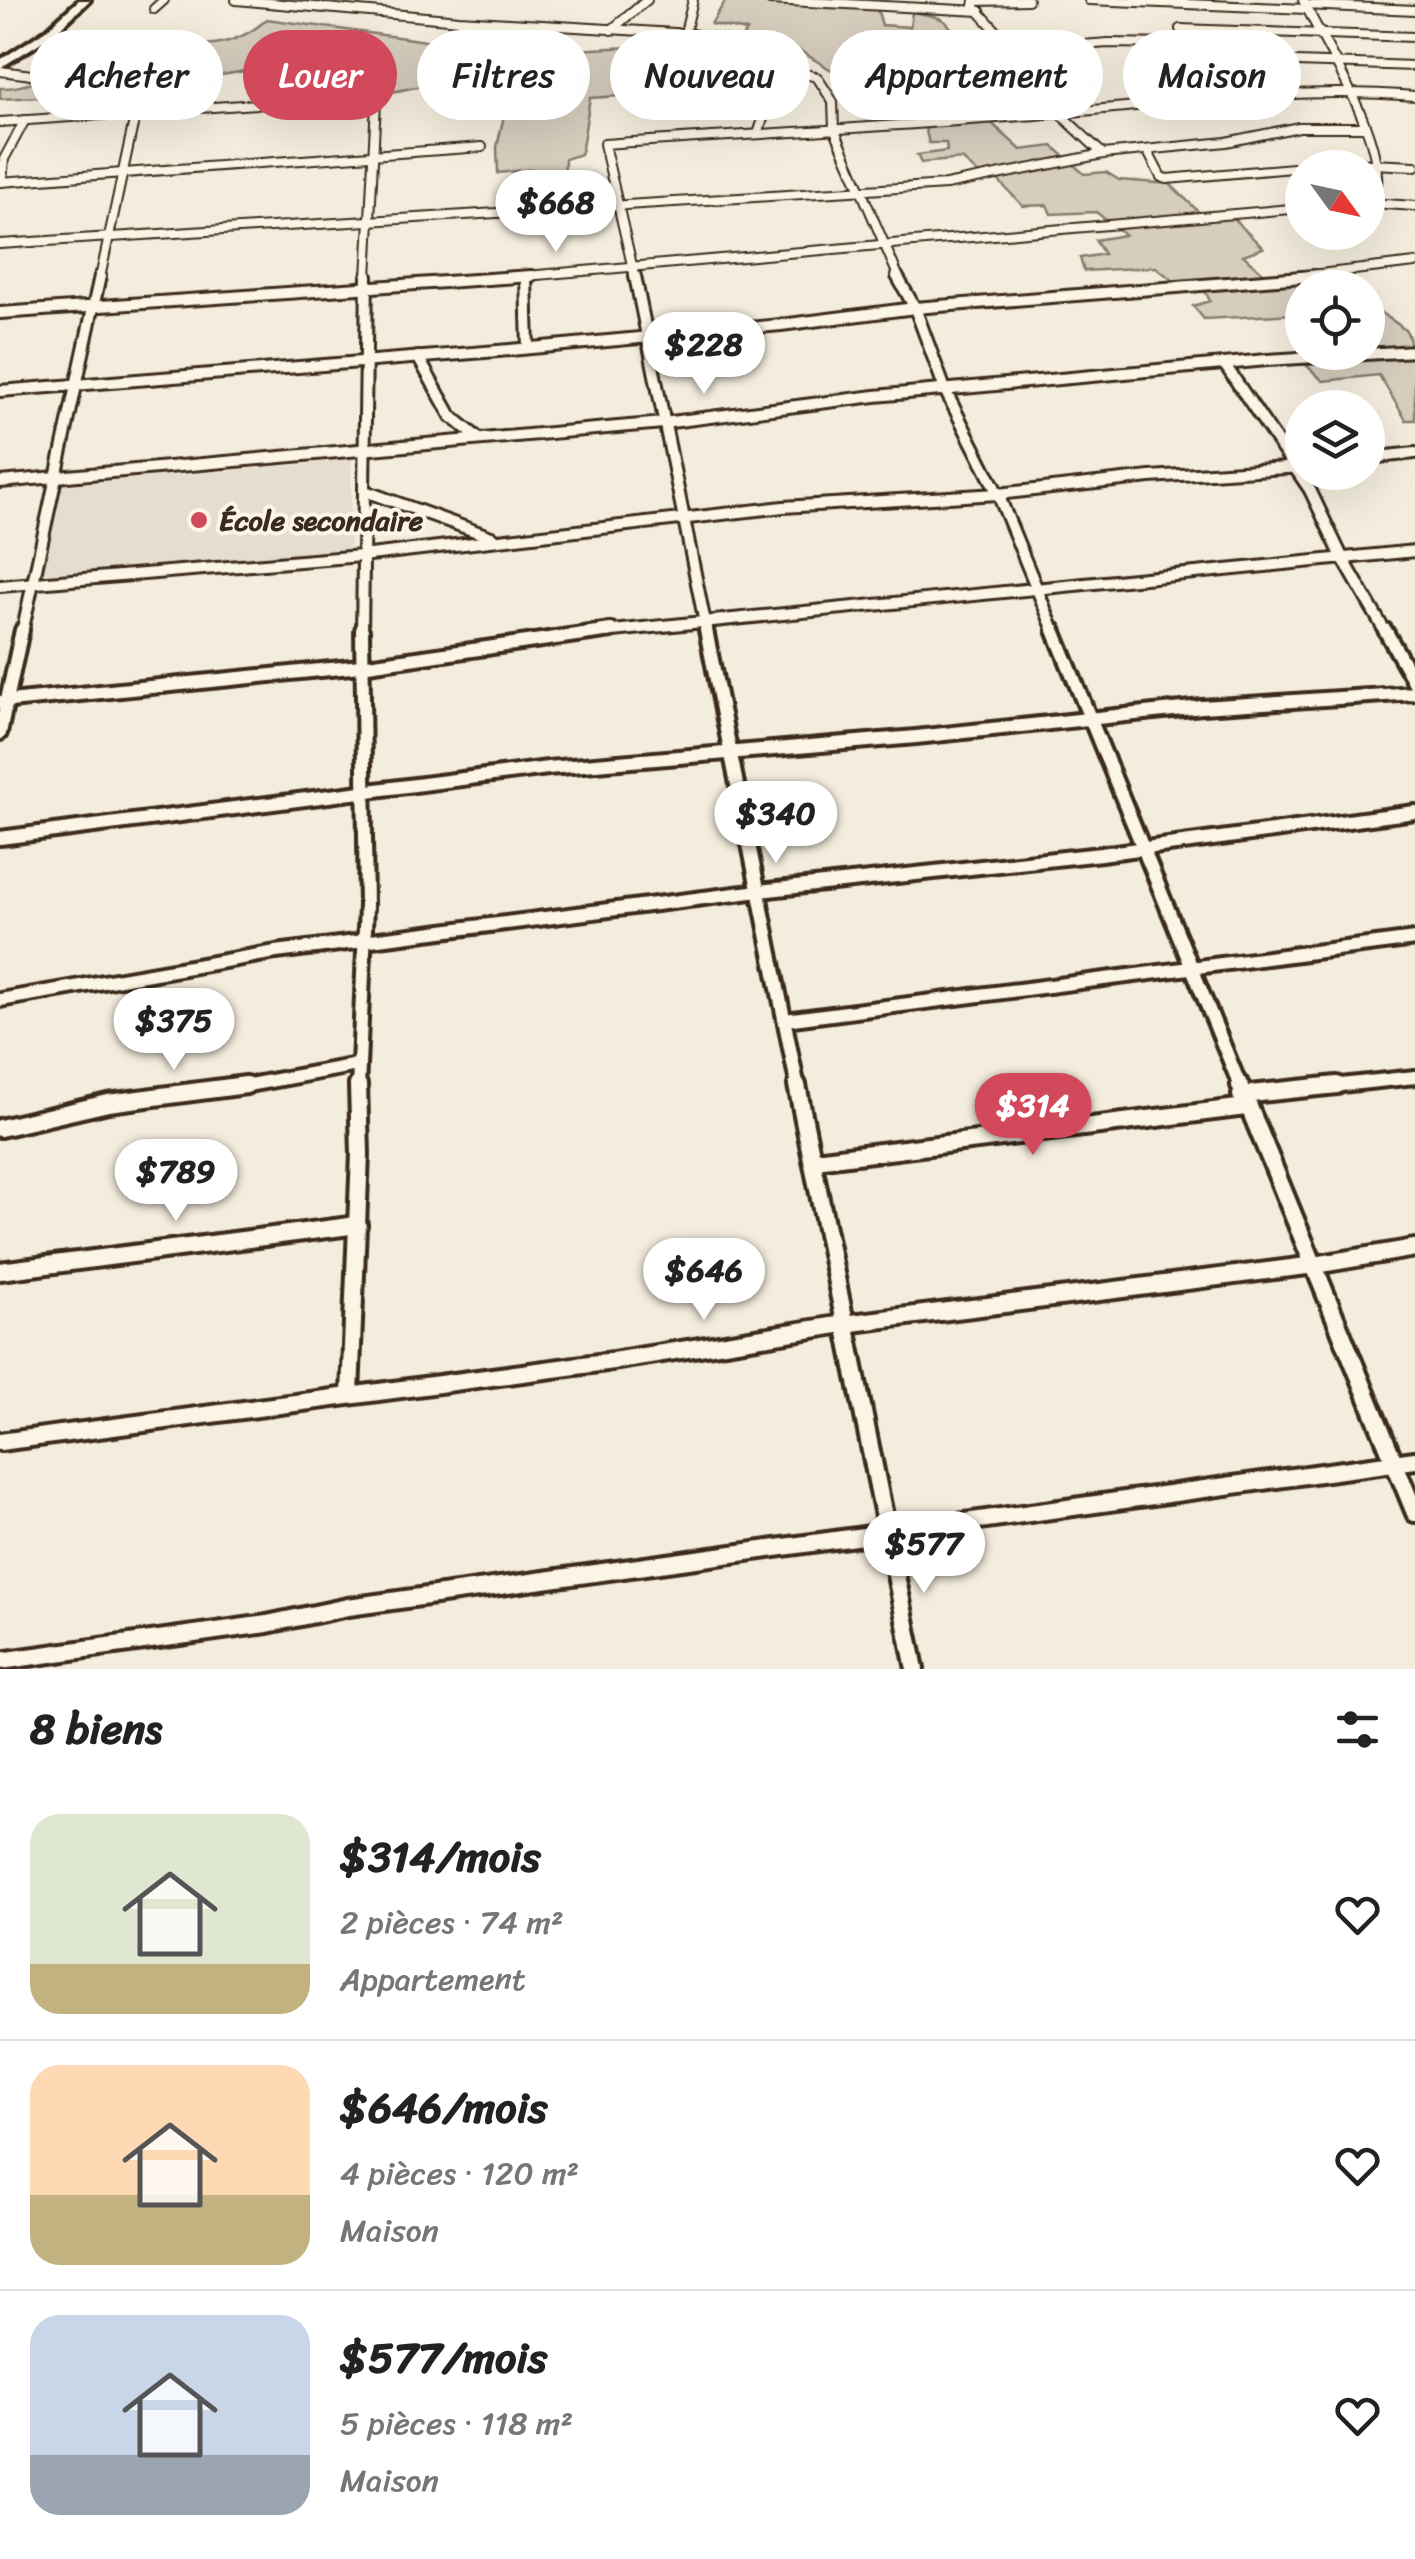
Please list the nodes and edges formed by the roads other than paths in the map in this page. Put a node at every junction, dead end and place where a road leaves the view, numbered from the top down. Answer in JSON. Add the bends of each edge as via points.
{"nodes":[{"id":1,"x":86,"y":0,"type":"edge"},
{"id":2,"x":164,"y":0,"type":"edge"},
{"id":3,"x":236,"y":0,"type":"edge"},
{"id":4,"x":647,"y":0,"type":"edge"},
{"id":5,"x":693,"y":0,"type":"edge"},
{"id":6,"x":770,"y":0,"type":"edge"},
{"id":7,"x":975,"y":0,"type":"edge"},
{"id":8,"x":1028,"y":0,"type":"edge"},
{"id":9,"x":1090,"y":0,"type":"edge"},
{"id":10,"x":1171,"y":2,"type":"edge"},
{"id":11,"x":1305,"y":5,"type":"edge"},
{"id":12,"x":154,"y":9,"type":"dead end"},
{"id":13,"x":1415,"y":10,"type":"edge"},
{"id":14,"x":980,"y":11,"type":"junction"},
{"id":15,"x":1180,"y":29,"type":"joint"},
{"id":16,"x":52,"y":30,"type":"edge"},
{"id":17,"x":611,"y":30,"type":"joint"},
{"id":18,"x":686,"y":30,"type":"edge"},
{"id":19,"x":1003,"y":30,"type":"edge"},
{"id":20,"x":1318,"y":34,"type":"junction"},
{"id":21,"x":1415,"y":37,"type":"edge"},
{"id":22,"x":30,"y":46,"type":"edge"},
{"id":23,"x":1301,"y":61,"type":"edge"},
{"id":24,"x":1331,"y":62,"type":"junction"},
{"id":25,"x":1415,"y":66,"type":"edge"},
{"id":26,"x":0,"y":68,"type":"edge"},
{"id":27,"x":30,"y":76,"type":"edge"},
{"id":28,"x":810,"y":76,"type":"edge"},
{"id":29,"x":1346,"y":90,"type":"junction"},
{"id":30,"x":1301,"y":93,"type":"edge"},
{"id":31,"x":1415,"y":96,"type":"edge"},
{"id":32,"x":25,"y":120,"type":"junction"},
{"id":33,"x":30,"y":120,"type":"edge"},
{"id":34,"x":134,"y":120,"type":"edge"},
{"id":35,"x":374,"y":120,"type":"edge"},
{"id":36,"x":762,"y":120,"type":"edge"},
{"id":37,"x":956,"y":120,"type":"edge"},
{"id":38,"x":1067,"y":120,"type":"edge"},
{"id":39,"x":0,"y":122,"type":"edge"},
{"id":40,"x":1363,"y":127,"type":"junction"},
{"id":41,"x":834,"y":128,"type":"junction"},
{"id":42,"x":758,"y":131,"type":"junction"},
{"id":43,"x":482,"y":148,"type":"dead end"},
{"id":44,"x":1147,"y":150,"type":"junction"},
{"id":45,"x":1373,"y":150,"type":"edge"},
{"id":46,"x":1103,"y":154,"type":"junction"},
{"id":47,"x":370,"y":157,"type":"junction"},
{"id":48,"x":1385,"y":164,"type":"edge"},
{"id":49,"x":1414,"y":166,"type":"edge"},
{"id":50,"x":1285,"y":170,"type":"edge"},
{"id":51,"x":124,"y":172,"type":"junction"},
{"id":52,"x":1,"y":182,"type":"edge"},
{"id":53,"x":860,"y":190,"type":"junction"},
{"id":54,"x":1385,"y":203,"type":"edge"},
{"id":55,"x":618,"y":206,"type":"junction"},
{"id":56,"x":1415,"y":206,"type":"edge"},
{"id":57,"x":1285,"y":209,"type":"edge"},
{"id":58,"x":368,"y":220,"type":"junction"},
{"id":59,"x":109,"y":237,"type":"junction"},
{"id":60,"x":0,"y":244,"type":"edge"},
{"id":61,"x":884,"y":247,"type":"junction"},
{"id":62,"x":1415,"y":263,"type":"edge"},
{"id":63,"x":631,"y":268,"type":"junction"},
{"id":64,"x":526,"y":277,"type":"junction"},
{"id":65,"x":366,"y":290,"type":"junction"},
{"id":66,"x":95,"y":306,"type":"junction"},
{"id":67,"x":915,"y":308,"type":"junction"},
{"id":68,"x":0,"y":313,"type":"edge"},
{"id":69,"x":646,"y":336,"type":"junction"},
{"id":70,"x":528,"y":348,"type":"junction"},
{"id":71,"x":1415,"y":351,"type":"edge"},
{"id":72,"x":418,"y":357,"type":"junction"},
{"id":73,"x":367,"y":360,"type":"junction"},
{"id":74,"x":1226,"y":365,"type":"junction"},
{"id":75,"x":78,"y":385,"type":"junction"},
{"id":76,"x":0,"y":390,"type":"edge"},
{"id":77,"x":946,"y":392,"type":"junction"},
{"id":78,"x":663,"y":423,"type":"junction"},
{"id":79,"x":478,"y":438,"type":"junction"},
{"id":80,"x":1285,"y":447,"type":"edge"},
{"id":81,"x":365,"y":449,"type":"junction"},
{"id":82,"x":1415,"y":453,"type":"edge"},
{"id":83,"x":1385,"y":456,"type":"edge"},
{"id":84,"x":1285,"y":468,"type":"edge"},
{"id":85,"x":55,"y":477,"type":"junction"},
{"id":86,"x":0,"y":482,"type":"edge"},
{"id":87,"x":1310,"y":490,"type":"edge"},
{"id":88,"x":365,"y":491,"type":"junction"},
{"id":89,"x":998,"y":494,"type":"junction"},
{"id":90,"x":683,"y":519,"type":"junction"},
{"id":91,"x":500,"y":540,"type":"junction"},
{"id":92,"x":1415,"y":550,"type":"edge"},
{"id":93,"x":1342,"y":555,"type":"junction"},
{"id":94,"x":361,"y":556,"type":"junction"},
{"id":95,"x":34,"y":583,"type":"junction"},
{"id":96,"x":0,"y":586,"type":"edge"},
{"id":97,"x":1038,"y":588,"type":"junction"},
{"id":98,"x":703,"y":621,"type":"junction"},
{"id":99,"x":361,"y":666,"type":"junction"},
{"id":100,"x":1415,"y":682,"type":"edge"},
{"id":101,"x":1415,"y":693,"type":"edge"},
{"id":102,"x":4,"y":702,"type":"edge"},
{"id":103,"x":1092,"y":719,"type":"junction"},
{"id":104,"x":0,"y":733,"type":"edge"},
{"id":105,"x":733,"y":752,"type":"junction"},
{"id":106,"x":363,"y":792,"type":"junction"},
{"id":107,"x":1415,"y":812,"type":"edge"},
{"id":108,"x":0,"y":838,"type":"edge"},
{"id":109,"x":1142,"y":848,"type":"junction"},
{"id":110,"x":759,"y":891,"type":"junction"},
{"id":111,"x":1415,"y":940,"type":"edge"},
{"id":112,"x":362,"y":941,"type":"junction"},
{"id":113,"x":1190,"y":966,"type":"junction"},
{"id":114,"x":0,"y":1000,"type":"edge"},
{"id":115,"x":784,"y":1020,"type":"junction"},
{"id":116,"x":357,"y":1066,"type":"junction"},
{"id":117,"x":1415,"y":1077,"type":"edge"},
{"id":118,"x":1244,"y":1101,"type":"junction"},
{"id":119,"x":0,"y":1128,"type":"edge"},
{"id":120,"x":815,"y":1160,"type":"junction"},
{"id":121,"x":358,"y":1225,"type":"junction"},
{"id":122,"x":1415,"y":1248,"type":"edge"},
{"id":123,"x":1314,"y":1265,"type":"junction"},
{"id":124,"x":0,"y":1271,"type":"edge"},
{"id":125,"x":844,"y":1324,"type":"junction"},
{"id":126,"x":350,"y":1394,"type":"junction"},
{"id":127,"x":0,"y":1442,"type":"edge"},
{"id":128,"x":1415,"y":1460,"type":"edge"},
{"id":129,"x":1391,"y":1461,"type":"junction"},
{"id":130,"x":1415,"y":1513,"type":"edge"},
{"id":131,"x":886,"y":1534,"type":"junction"},
{"id":132,"x":0,"y":1662,"type":"edge"},
{"id":133,"x":915,"y":1669,"type":"edge"}],
"edges":[{"from":1,"to":16,"type":"main road"},
{"from":2,"to":12,"type":"street"},
{"from":3,"to":17,"type":"street"},
{"from":4,"to":17,"type":"street"},
{"from":5,"to":18,"type":"street"},
{"from":6,"to":14,"type":"street"},
{"from":7,"to":8,"type":"street"},
{"from":7,"to":14,"type":"street"},
{"from":9,"to":10,"type":"street"},
{"from":10,"to":11,"type":"street"},
{"from":10,"to":15,"type":"street"},
{"from":11,"to":13,"type":"street"},
{"from":11,"to":20,"type":"street"},
{"from":14,"to":19,"type":"street"},
{"from":15,"to":20,"type":"street"},
{"from":20,"to":21,"type":"street"},
{"from":20,"to":24,"type":"street"},
{"from":22,"to":26,"type":"main road"},
{"from":23,"to":24,"type":"street"},
{"from":24,"to":25,"type":"street"},
{"from":24,"to":29,"type":"street"},
{"from":26,"to":27,"type":"street"},
{"from":28,"to":41,"type":"street","via":[[820,79],[833,104]]},
{"from":29,"to":30,"type":"street"},
{"from":29,"to":31,"type":"street"},
{"from":29,"to":40,"type":"street"},
{"from":32,"to":33,"type":"street"},
{"from":32,"to":39,"type":"street"},
{"from":32,"to":52,"type":"street","via":[[4,159]]},
{"from":34,"to":51,"type":"street"},
{"from":35,"to":47,"type":"street"},
{"from":36,"to":42,"type":"street"},
{"from":37,"to":41,"type":"street"},
{"from":38,"to":46,"type":"street"},
{"from":40,"to":44,"type":"street","via":[[1305,126]]},
{"from":40,"to":45,"type":"street"},
{"from":41,"to":42,"type":"street"},
{"from":41,"to":53,"type":"street"},
{"from":42,"to":55,"type":"street","via":[[607,141]]},
{"from":43,"to":47,"type":"street"},
{"from":44,"to":46,"type":"street"},
{"from":44,"to":50,"type":"street","via":[[1167,179]]},
{"from":46,"to":53,"type":"street","via":[[946,184]]},
{"from":47,"to":51,"type":"street"},
{"from":47,"to":58,"type":"street"},
{"from":48,"to":49,"type":"street"},
{"from":51,"to":52,"type":"street"},
{"from":51,"to":59,"type":"street"},
{"from":53,"to":55,"type":"street"},
{"from":53,"to":61,"type":"street"},
{"from":54,"to":56,"type":"street"},
{"from":55,"to":58,"type":"street"},
{"from":55,"to":63,"type":"street"},
{"from":57,"to":61,"type":"street"},
{"from":58,"to":59,"type":"street"},
{"from":58,"to":65,"type":"street"},
{"from":59,"to":60,"type":"street"},
{"from":59,"to":66,"type":"street"},
{"from":61,"to":63,"type":"street"},
{"from":61,"to":67,"type":"street"},
{"from":62,"to":67,"type":"street"},
{"from":63,"to":64,"type":"street"},
{"from":63,"to":69,"type":"street"},
{"from":64,"to":65,"type":"street"},
{"from":64,"to":70,"type":"street"},
{"from":65,"to":66,"type":"street"},
{"from":65,"to":73,"type":"street"},
{"from":66,"to":68,"type":"street"},
{"from":66,"to":75,"type":"street"},
{"from":67,"to":69,"type":"street"},
{"from":67,"to":77,"type":"street"},
{"from":69,"to":70,"type":"street"},
{"from":69,"to":78,"type":"street"},
{"from":70,"to":72,"type":"street"},
{"from":71,"to":74,"type":"street"},
{"from":72,"to":73,"type":"street"},
{"from":72,"to":79,"type":"street","via":[[451,416]]},
{"from":73,"to":75,"type":"street"},
{"from":73,"to":81,"type":"street"},
{"from":74,"to":77,"type":"street"},
{"from":74,"to":80,"type":"street"},
{"from":75,"to":76,"type":"street"},
{"from":75,"to":85,"type":"street"},
{"from":77,"to":78,"type":"street"},
{"from":77,"to":89,"type":"street"},
{"from":78,"to":79,"type":"street"},
{"from":78,"to":90,"type":"street"},
{"from":79,"to":81,"type":"street"},
{"from":81,"to":85,"type":"street"},
{"from":81,"to":88,"type":"street"},
{"from":82,"to":83,"type":"street"},
{"from":84,"to":89,"type":"street"},
{"from":85,"to":86,"type":"street"},
{"from":85,"to":95,"type":"street"},
{"from":87,"to":93,"type":"street"},
{"from":88,"to":91,"type":"street"},
{"from":88,"to":94,"type":"street"},
{"from":89,"to":90,"type":"street"},
{"from":89,"to":97,"type":"street"},
{"from":90,"to":91,"type":"street"},
{"from":90,"to":98,"type":"street"},
{"from":91,"to":94,"type":"street"},
{"from":92,"to":93,"type":"street"},
{"from":93,"to":97,"type":"street"},
{"from":93,"to":100,"type":"street"},
{"from":94,"to":95,"type":"street"},
{"from":94,"to":99,"type":"street"},
{"from":95,"to":96,"type":"street"},
{"from":95,"to":102,"type":"street"},
{"from":97,"to":98,"type":"street"},
{"from":97,"to":103,"type":"street"},
{"from":98,"to":99,"type":"street"},
{"from":98,"to":105,"type":"street"},
{"from":99,"to":102,"type":"street"},
{"from":99,"to":106,"type":"street"},
{"from":101,"to":103,"type":"street"},
{"from":102,"to":104,"type":"street"},
{"from":103,"to":105,"type":"street"},
{"from":103,"to":109,"type":"street"},
{"from":105,"to":106,"type":"street"},
{"from":105,"to":110,"type":"street"},
{"from":106,"to":108,"type":"street"},
{"from":106,"to":112,"type":"street"},
{"from":107,"to":109,"type":"street"},
{"from":109,"to":110,"type":"street"},
{"from":109,"to":113,"type":"street"},
{"from":110,"to":112,"type":"street"},
{"from":110,"to":115,"type":"street"},
{"from":111,"to":113,"type":"street"},
{"from":112,"to":114,"type":"street"},
{"from":112,"to":116,"type":"street"},
{"from":113,"to":115,"type":"street"},
{"from":113,"to":118,"type":"street"},
{"from":115,"to":120,"type":"street"},
{"from":116,"to":119,"type":"street","via":[[108,1104]]},
{"from":116,"to":121,"type":"street"},
{"from":117,"to":118,"type":"street"},
{"from":118,"to":120,"type":"street"},
{"from":118,"to":123,"type":"street"},
{"from":120,"to":125,"type":"street"},
{"from":121,"to":124,"type":"street"},
{"from":121,"to":126,"type":"street"},
{"from":122,"to":123,"type":"street"},
{"from":123,"to":125,"type":"street"},
{"from":123,"to":129,"type":"street"},
{"from":125,"to":126,"type":"street"},
{"from":125,"to":131,"type":"street"},
{"from":126,"to":127,"type":"street"},
{"from":128,"to":129,"type":"street"},
{"from":129,"to":130,"type":"street"},
{"from":129,"to":131,"type":"street"},
{"from":131,"to":132,"type":"street","via":[[348,1606],[268,1624]]},
{"from":131,"to":133,"type":"street"}]}
